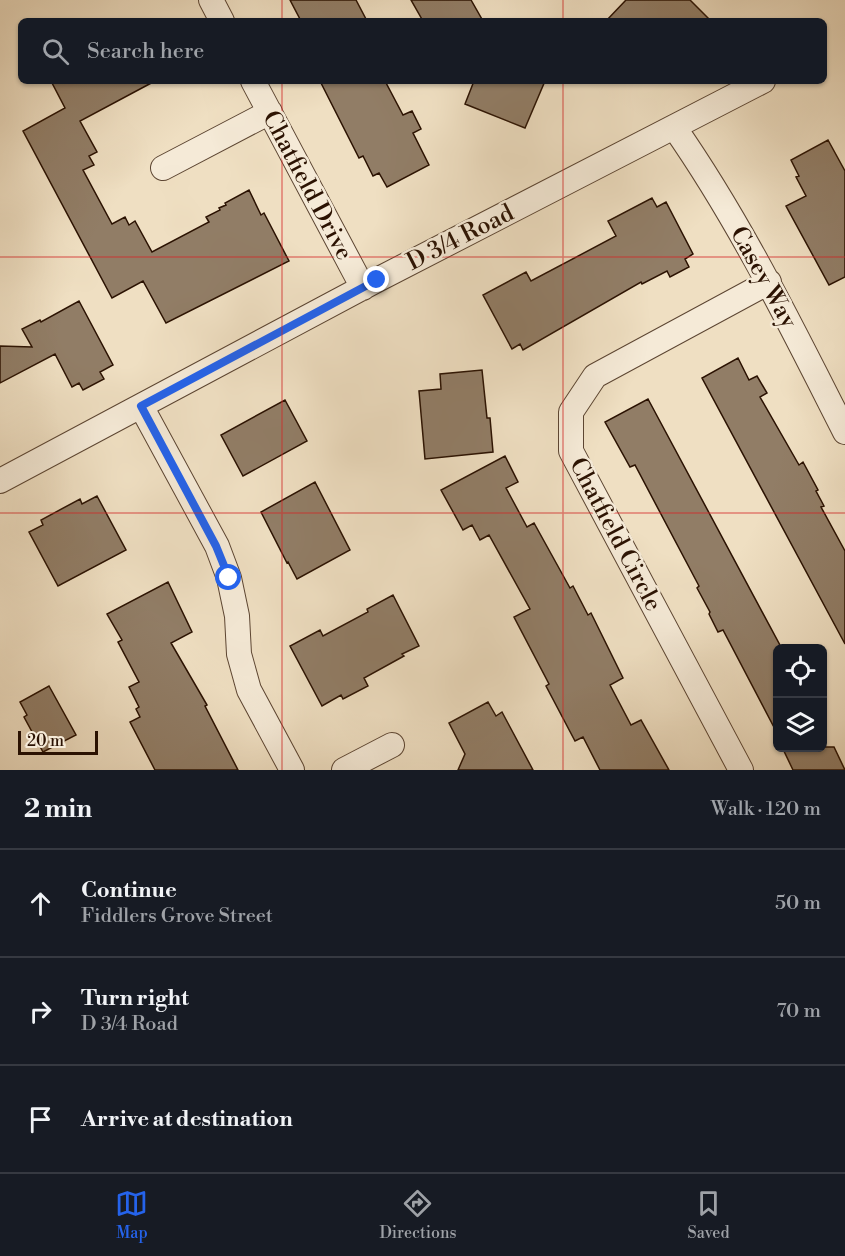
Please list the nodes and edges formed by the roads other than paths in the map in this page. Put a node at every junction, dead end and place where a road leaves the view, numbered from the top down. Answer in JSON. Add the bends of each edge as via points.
{"nodes":[{"id":1,"x":210,"y":0,"type":"edge"},
{"id":2,"x":220,"y":18,"type":"edge"},
{"id":3,"x":255,"y":84,"type":"edge"},
{"id":4,"x":757,"y":84,"type":"edge"},
{"id":5,"x":270,"y":112,"type":"junction"},
{"id":6,"x":674,"y":127,"type":"junction"},
{"id":7,"x":163,"y":168,"type":"dead end"},
{"id":8,"x":769,"y":282,"type":"junction"},
{"id":9,"x":363,"y":288,"type":"junction"},
{"id":10,"x":141,"y":406,"type":"junction"},
{"id":11,"x":845,"y":432,"type":"edge"},
{"id":12,"x":0,"y":481,"type":"edge"},
{"id":13,"x":392,"y":745,"type":"dead end"},
{"id":14,"x":292,"y":770,"type":"edge"},
{"id":15,"x":344,"y":770,"type":"edge"},
{"id":16,"x":741,"y":770,"type":"edge"}],
"edges":[{"from":1,"to":2,"type":"street"},
{"from":3,"to":5,"type":"street","name":"Chatfield Drive"},
{"from":4,"to":6,"type":"street","name":"D 3/4 Road"},
{"from":5,"to":7,"type":"street"},
{"from":5,"to":9,"type":"street","name":"Chatfield Drive"},
{"from":6,"to":8,"type":"street","name":"Casey Way"},
{"from":6,"to":9,"type":"street","name":"D 3/4 Road"},
{"from":8,"to":11,"type":"street","name":"Casey Way"},
{"from":8,"to":16,"type":"street","name":"Chatfield Circle","via":[[595,376],[571,412],[571,451]]},
{"from":9,"to":10,"type":"street","name":"D 3/4 Road"},
{"from":10,"to":12,"type":"street","name":"D 3/4 Road"},
{"from":10,"to":14,"type":"street","via":[[216,546],[229,578],[239,654],[249,690]]},
{"from":13,"to":15,"type":"street"}]}
